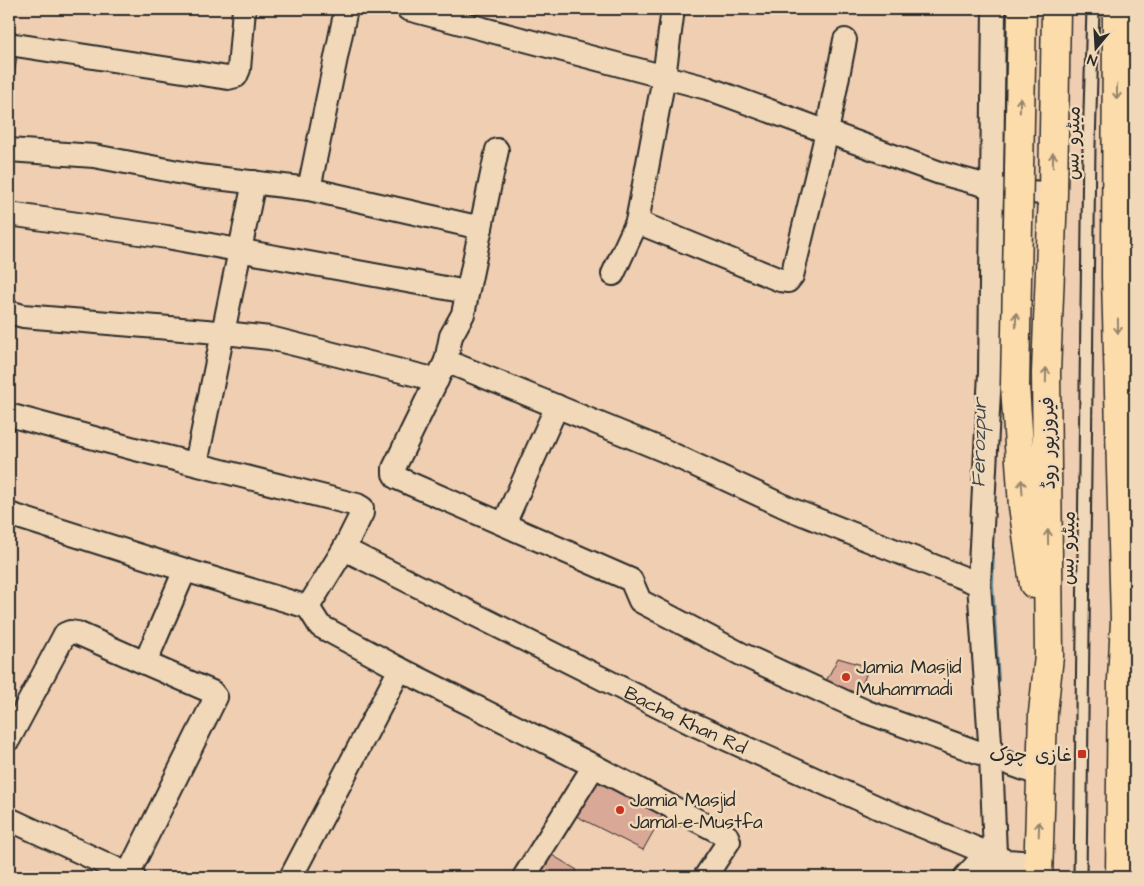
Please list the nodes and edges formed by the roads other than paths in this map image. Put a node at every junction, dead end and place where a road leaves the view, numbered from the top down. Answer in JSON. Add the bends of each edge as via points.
{"nodes":[{"id":1,"x":244,"y":9,"type":"edge"},
{"id":2,"x":346,"y":9,"type":"edge"},
{"id":3,"x":408,"y":9,"type":"edge"},
{"id":4,"x":673,"y":9,"type":"edge"},
{"id":5,"x":994,"y":9,"type":"edge"},
{"id":6,"x":1022,"y":9,"type":"edge"},
{"id":7,"x":1056,"y":9,"type":"edge"},
{"id":8,"x":1093,"y":9,"type":"edge"},
{"id":9,"x":1117,"y":9,"type":"edge"},
{"id":10,"x":845,"y":40,"type":"dead end"},
{"id":11,"x":9,"y":44,"type":"edge"},
{"id":12,"x":664,"y":77,"type":"junction"},
{"id":13,"x":827,"y":132,"type":"junction"},
{"id":14,"x":9,"y":150,"type":"edge"},
{"id":15,"x":497,"y":150,"type":"dead end"},
{"id":16,"x":254,"y":182,"type":"junction"},
{"id":17,"x":993,"y":188,"type":"junction"},
{"id":18,"x":309,"y":189,"type":"junction"},
{"id":19,"x":1053,"y":194,"type":"junction"},
{"id":20,"x":9,"y":214,"type":"edge"},
{"id":21,"x":637,"y":222,"type":"junction"},
{"id":22,"x":481,"y":228,"type":"junction"},
{"id":23,"x":241,"y":251,"type":"junction"},
{"id":24,"x":613,"y":274,"type":"dead end"},
{"id":25,"x":467,"y":292,"type":"junction"},
{"id":26,"x":9,"y":312,"type":"edge"},
{"id":27,"x":223,"y":333,"type":"junction"},
{"id":28,"x":442,"y":371,"type":"junction"},
{"id":29,"x":557,"y":406,"type":"junction"},
{"id":30,"x":9,"y":415,"type":"edge"},
{"id":31,"x":196,"y":464,"type":"junction"},
{"id":32,"x":9,"y":514,"type":"edge"},
{"id":33,"x":504,"y":524,"type":"junction"},
{"id":34,"x":1135,"y":544,"type":"edge"},
{"id":35,"x":344,"y":549,"type":"junction"},
{"id":36,"x":185,"y":570,"type":"junction"},
{"id":37,"x":979,"y":584,"type":"junction"},
{"id":38,"x":308,"y":607,"type":"junction"},
{"id":39,"x":1125,"y":621,"type":"junction"},
{"id":40,"x":1049,"y":656,"type":"junction"},
{"id":41,"x":145,"y":663,"type":"junction"},
{"id":42,"x":400,"y":669,"type":"junction"},
{"id":43,"x":9,"y":739,"type":"edge"},
{"id":44,"x":991,"y":756,"type":"junction"},
{"id":45,"x":594,"y":766,"type":"junction"},
{"id":46,"x":1041,"y":775,"type":"junction"},
{"id":47,"x":9,"y":819,"type":"edge"},
{"id":48,"x":993,"y":862,"type":"edge"},
{"id":49,"x":1038,"y":870,"type":"edge"},
{"id":50,"x":131,"y":876,"type":"edge"},
{"id":51,"x":291,"y":877,"type":"edge"},
{"id":52,"x":524,"y":877,"type":"edge"},
{"id":53,"x":705,"y":877,"type":"edge"},
{"id":54,"x":964,"y":877,"type":"edge"},
{"id":55,"x":1080,"y":877,"type":"edge"},
{"id":56,"x":1120,"y":877,"type":"edge"}],
"edges":[{"from":1,"to":11,"type":"street","via":[[239,69],[236,76],[228,78]]},
{"from":2,"to":18,"type":"street"},
{"from":3,"to":12,"type":"street"},
{"from":4,"to":12,"type":"street"},
{"from":5,"to":17,"type":"street"},
{"from":40,"to":6,"type":"main road","one_way":true,"bridge":true,"via":[[1023,506],[1014,386]]},
{"from":19,"to":7,"type":"main road","name":"فیروزپور روڈ","one_way":true},
{"from":8,"to":55,"type":"lane","name":"میٹرو بس"},
{"from":9,"to":39,"type":"main road","one_way":true,"via":[[1116,277]]},
{"from":10,"to":13,"type":"street"},
{"from":12,"to":13,"type":"street","via":[[707,88]]},
{"from":12,"to":21,"type":"street"},
{"from":13,"to":17,"type":"street","via":[[940,173]]},
{"from":13,"to":21,"type":"street","via":[[792,276],[788,281]]},
{"from":14,"to":16,"type":"street","via":[[94,156],[199,176]]},
{"from":15,"to":22,"type":"street"},
{"from":16,"to":18,"type":"street"},
{"from":16,"to":23,"type":"street"},
{"from":17,"to":19,"type":"street"},
{"from":17,"to":37,"type":"street","via":[[990,373]]},
{"from":18,"to":22,"type":"street"},
{"from":40,"to":19,"type":"main road","name":"فیروزپور روڈ","one_way":true,"via":[[1046,373]]},
{"from":20,"to":23,"type":"street"},
{"from":21,"to":24,"type":"street"},
{"from":22,"to":25,"type":"street"},
{"from":23,"to":25,"type":"street"},
{"from":23,"to":27,"type":"street"},
{"from":25,"to":28,"type":"street","via":[[463,314],[451,336]]},
{"from":26,"to":27,"type":"street","via":[[23,316]]},
{"from":27,"to":28,"type":"street","via":[[270,338]]},
{"from":27,"to":31,"type":"street"},
{"from":28,"to":29,"type":"street"},
{"from":28,"to":33,"type":"street","via":[[394,468],[394,474]]},
{"from":29,"to":33,"type":"street"},
{"from":29,"to":37,"type":"street","via":[[664,450],[790,509]]},
{"from":30,"to":31,"type":"street"},
{"from":31,"to":35,"type":"street","via":[[358,504],[362,513]]},
{"from":32,"to":36,"type":"street"},
{"from":33,"to":44,"type":"street","via":[[630,580],[640,601],[741,654],[867,712]]},
{"from":34,"to":39,"type":"main road"},
{"from":35,"to":38,"type":"street"},
{"from":35,"to":48,"type":"street","name":"Bacha Khan Rd","via":[[691,723]]},
{"from":36,"to":38,"type":"street"},
{"from":36,"to":41,"type":"street"},
{"from":37,"to":44,"type":"street"},
{"from":38,"to":42,"type":"street","via":[[320,626]]},
{"from":39,"to":56,"type":"main road"},
{"from":40,"to":46,"type":"main road","name":"فیروزپور روڈ"},
{"from":41,"to":43,"type":"street","via":[[77,633],[65,634]]},
{"from":41,"to":50,"type":"street","via":[[212,692],[216,697]]},
{"from":42,"to":45,"type":"street"},
{"from":42,"to":51,"type":"street"},
{"from":44,"to":46,"type":"street"},
{"from":44,"to":48,"type":"street"},
{"from":45,"to":52,"type":"street"},
{"from":45,"to":53,"type":"street","via":[[729,838]]},
{"from":49,"to":46,"type":"main road","name":"فیروزپور روڈ","one_way":true},
{"from":47,"to":50,"type":"street"},
{"from":48,"to":49,"type":"street","name":"Bacha Khan Rd","via":[[1006,861]]},
{"from":48,"to":54,"type":"street"}]}
